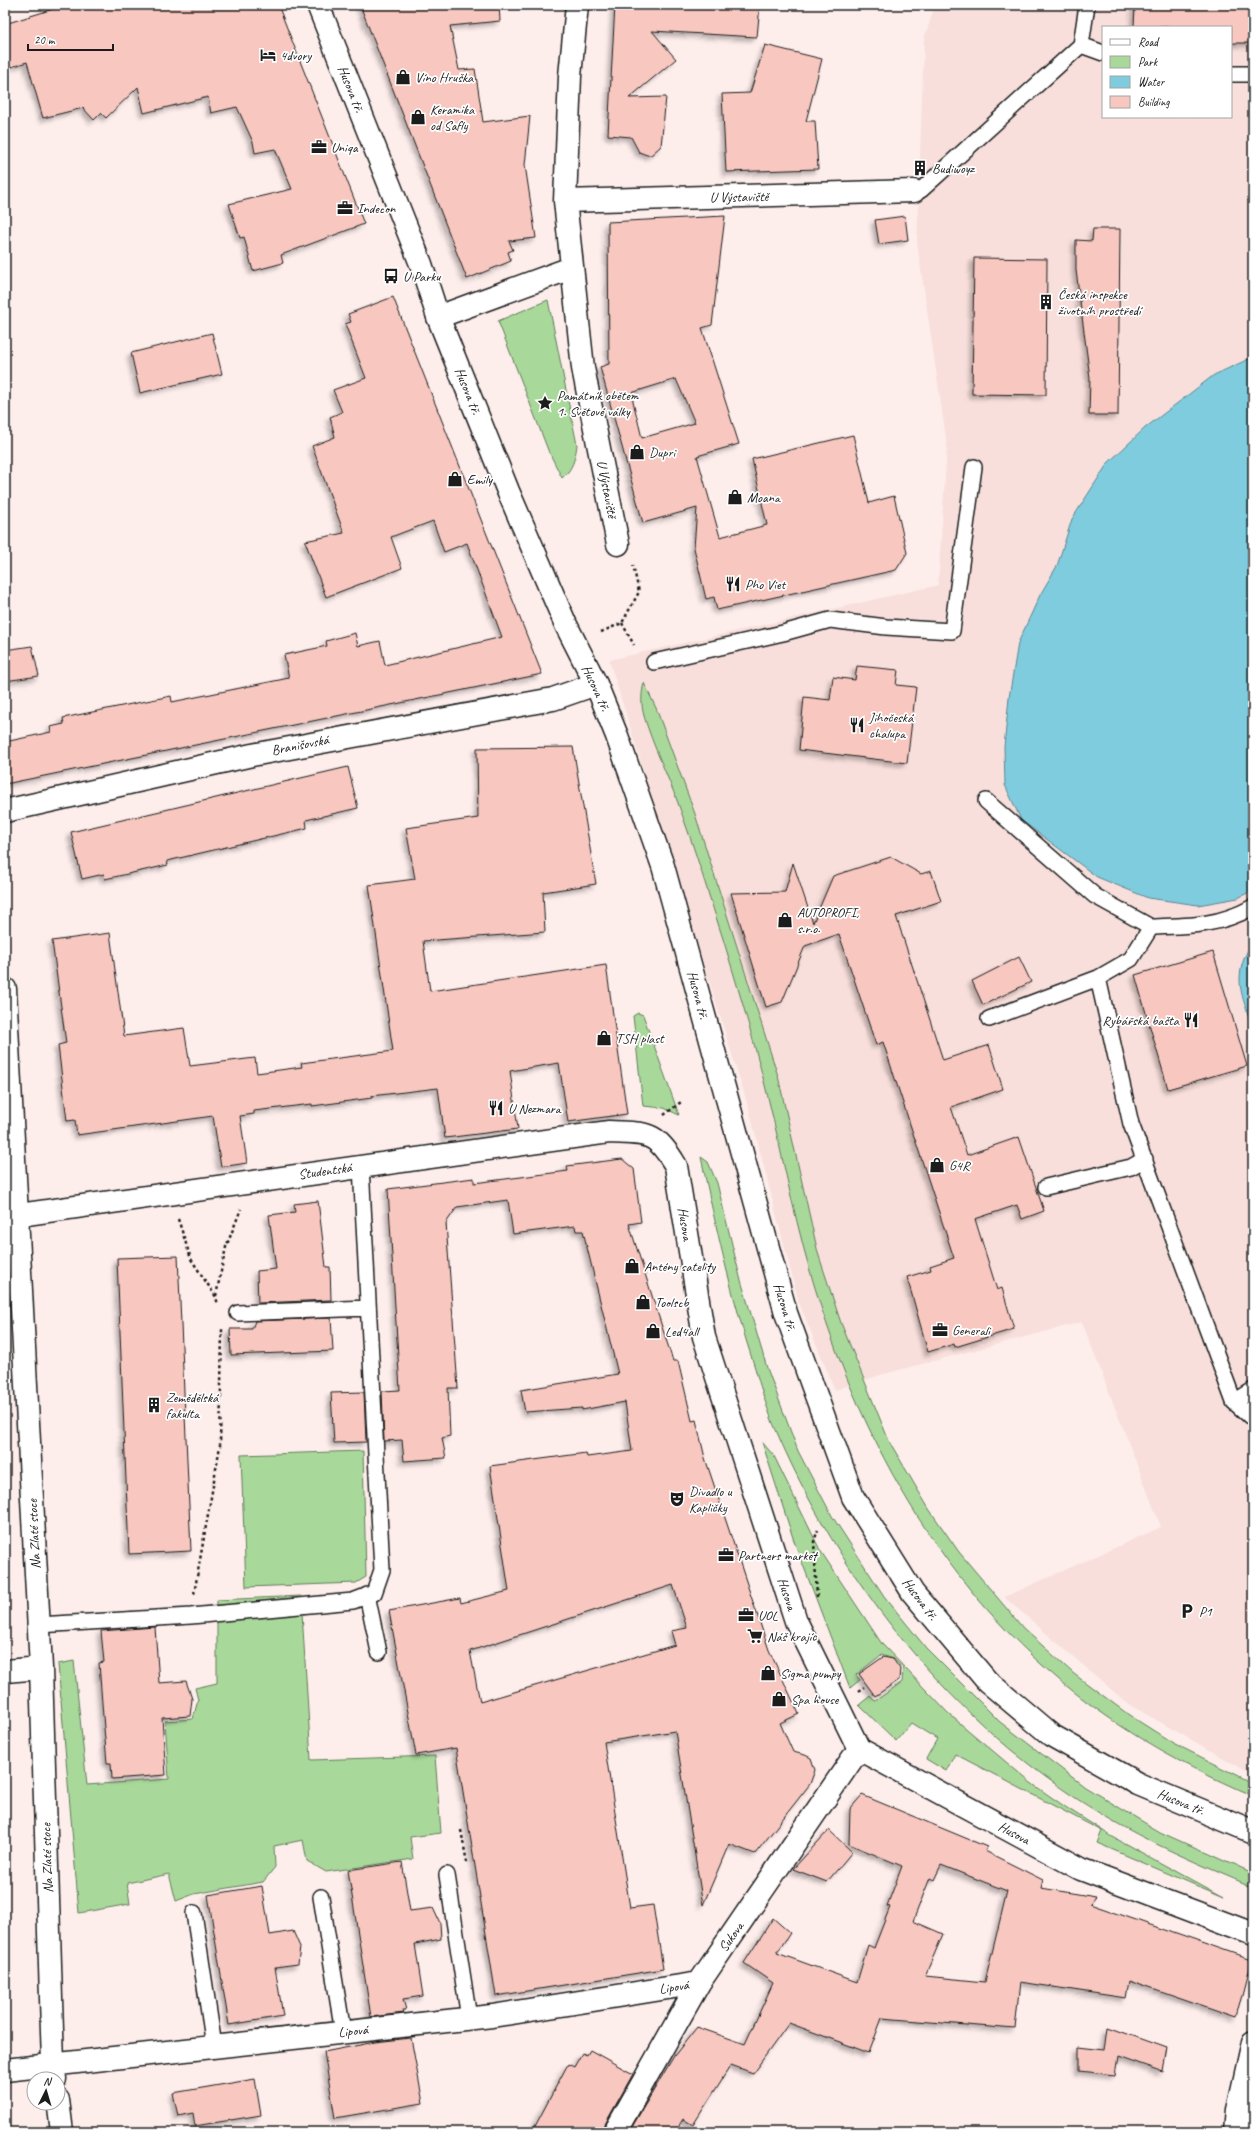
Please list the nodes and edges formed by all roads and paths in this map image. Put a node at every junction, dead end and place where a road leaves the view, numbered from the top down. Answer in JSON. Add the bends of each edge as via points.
{"nodes":[{"id":1,"x":318,"y":5,"type":"edge"},
{"id":2,"x":577,"y":5,"type":"edge"},
{"id":3,"x":1087,"y":5,"type":"edge"},
{"id":4,"x":1081,"y":45,"type":"junction"},
{"id":5,"x":1102,"y":53,"type":"edge"},
{"id":6,"x":1232,"y":74,"type":"edge"},
{"id":7,"x":1253,"y":74,"type":"edge"},
{"id":8,"x":914,"y":191,"type":"joint"},
{"id":9,"x":565,"y":201,"type":"junction"},
{"id":10,"x":571,"y":268,"type":"junction"},
{"id":11,"x":438,"y":317,"type":"junction"},
{"id":12,"x":974,"y":467,"type":"dead end"},
{"id":13,"x":618,"y":544,"type":"dead end"},
{"id":14,"x":639,"y":592,"type":"dead end"},
{"id":15,"x":622,"y":623,"type":"junction"},
{"id":16,"x":601,"y":632,"type":"dead end"},
{"id":17,"x":634,"y":645,"type":"dead end"},
{"id":18,"x":654,"y":662,"type":"dead end"},
{"id":19,"x":596,"y":684,"type":"junction"},
{"id":20,"x":986,"y":801,"type":"dead end"},
{"id":21,"x":5,"y":811,"type":"edge"},
{"id":22,"x":1253,"y":907,"type":"edge"},
{"id":23,"x":1151,"y":927,"type":"junction"},
{"id":24,"x":1098,"y":978,"type":"junction"},
{"id":25,"x":5,"y":989,"type":"edge"},
{"id":26,"x":989,"y":1019,"type":"dead end"},
{"id":27,"x":646,"y":1134,"type":"joint"},
{"id":28,"x":1145,"y":1159,"type":"junction"},
{"id":29,"x":361,"y":1166,"type":"junction"},
{"id":30,"x":252,"y":1181,"type":"junction"},
{"id":31,"x":1046,"y":1187,"type":"dead end"},
{"id":32,"x":170,"y":1192,"type":"junction"},
{"id":33,"x":11,"y":1215,"type":"edge"},
{"id":34,"x":216,"y":1297,"type":"junction"},
{"id":35,"x":368,"y":1308,"type":"junction"},
{"id":36,"x":219,"y":1310,"type":"dead end"},
{"id":37,"x":238,"y":1313,"type":"dead end"},
{"id":38,"x":222,"y":1324,"type":"dead end"},
{"id":39,"x":1253,"y":1390,"type":"edge"},
{"id":40,"x":1234,"y":1402,"type":"junction"},
{"id":41,"x":1253,"y":1419,"type":"edge"},
{"id":42,"x":818,"y":1530,"type":"dead end"},
{"id":43,"x":367,"y":1595,"type":"junction"},
{"id":44,"x":817,"y":1599,"type":"dead end"},
{"id":45,"x":191,"y":1616,"type":"junction"},
{"id":46,"x":38,"y":1625,"type":"junction"},
{"id":47,"x":379,"y":1652,"type":"dead end"},
{"id":48,"x":41,"y":1668,"type":"junction"},
{"id":49,"x":5,"y":1671,"type":"edge"},
{"id":50,"x":859,"y":1749,"type":"junction"},
{"id":51,"x":1253,"y":1832,"type":"edge"},
{"id":52,"x":447,"y":1875,"type":"dead end"},
{"id":53,"x":322,"y":1897,"type":"dead end"},
{"id":54,"x":194,"y":1913,"type":"dead end"},
{"id":55,"x":1253,"y":1934,"type":"edge"},
{"id":56,"x":699,"y":1983,"type":"junction"},
{"id":57,"x":469,"y":2018,"type":"junction"},
{"id":58,"x":343,"y":2032,"type":"junction"},
{"id":59,"x":1253,"y":2043,"type":"edge"},
{"id":60,"x":214,"y":2046,"type":"junction"},
{"id":61,"x":5,"y":2070,"type":"edge"},
{"id":62,"x":30,"y":2071,"type":"edge"},
{"id":63,"x":54,"y":2071,"type":"edge"},
{"id":64,"x":60,"y":2071,"type":"edge"},
{"id":65,"x":59,"y":2111,"type":"edge"},
{"id":66,"x":62,"y":2132,"type":"edge"},
{"id":67,"x":615,"y":2132,"type":"edge"},
{"id":68,"x":1236,"y":2132,"type":"edge"}],
"edges":[{"from":1,"to":11,"type":"street","name":"Husova tř.","via":[[421,264]]},
{"from":2,"to":9,"type":"street","name":"U Výstaviště","via":[[570,76]]},
{"from":3,"to":4,"type":"lane"},
{"from":4,"to":5,"type":"lane"},
{"from":4,"to":8,"type":"lane","via":[[921,190]]},
{"from":6,"to":7,"type":"lane"},
{"from":8,"to":9,"type":"street","name":"U Výstaviště"},
{"from":9,"to":10,"type":"street","name":"U Výstaviště"},
{"from":10,"to":11,"type":"street"},
{"from":10,"to":13,"type":"street","name":"U Výstaviště","via":[[582,368]]},
{"from":11,"to":19,"type":"street","name":"Husova tř.","via":[[508,491],[566,625]]},
{"from":12,"to":18,"type":"lane","via":[[952,630],[886,627],[830,620]]},
{"from":14,"to":15,"type":"path"},
{"from":15,"to":16,"type":"path"},
{"from":15,"to":17,"type":"path"},
{"from":19,"to":21,"type":"street","name":"Branišovská","via":[[553,699],[252,754]]},
{"from":19,"to":51,"type":"street","name":"Husova tř.","via":[[663,866],[786,1313],[853,1497],[918,1599],[987,1681],[1051,1735],[1138,1784]]},
{"from":20,"to":23,"type":"lane","via":[[1095,896]]},
{"from":22,"to":23,"type":"lane","via":[[1235,917],[1200,926]]},
{"from":23,"to":24,"type":"lane","via":[[1131,959]]},
{"from":24,"to":26,"type":"lane"},
{"from":24,"to":28,"type":"lane","via":[[1131,1124]]},
{"from":25,"to":33,"type":"street","name":"Na Zlaté stoce"},
{"from":27,"to":29,"type":"street","name":"Studentská","via":[[609,1132]]},
{"from":27,"to":50,"type":"street","name":"Husova","via":[[665,1147],[676,1166],[704,1337],[796,1621]]},
{"from":28,"to":31,"type":"lane","via":[[1131,1167]]},
{"from":28,"to":40,"type":"lane"},
{"from":29,"to":30,"type":"street","name":"Studentská"},
{"from":29,"to":35,"type":"lane"},
{"from":30,"to":32,"type":"street","name":"Studentská"},
{"from":30,"to":34,"type":"path","via":[[226,1247]]},
{"from":32,"to":33,"type":"street","name":"Studentská"},
{"from":32,"to":34,"type":"path","via":[[191,1259]]},
{"from":33,"to":46,"type":"street","name":"Na Zlaté stoce"},
{"from":34,"to":36,"type":"path"},
{"from":35,"to":37,"type":"lane"},
{"from":35,"to":43,"type":"lane","via":[[382,1570],[374,1593]]},
{"from":38,"to":45,"type":"path","via":[[220,1446]]},
{"from":39,"to":40,"type":"lane"},
{"from":40,"to":41,"type":"lane"},
{"from":42,"to":44,"type":"path","via":[[814,1541]]},
{"from":43,"to":45,"type":"lane","via":[[353,1601]]},
{"from":43,"to":47,"type":"lane"},
{"from":45,"to":46,"type":"lane"},
{"from":46,"to":48,"type":"street","name":"Na Zlaté stoce"},
{"from":48,"to":49,"type":"street"},
{"from":48,"to":63,"type":"street","name":"Na Zlaté stoce"},
{"from":50,"to":55,"type":"street","name":"Husova","via":[[1081,1869]]},
{"from":50,"to":56,"type":"street","name":"Sukova"},
{"from":52,"to":57,"type":"lane"},
{"from":53,"to":58,"type":"lane"},
{"from":54,"to":60,"type":"lane"},
{"from":56,"to":57,"type":"street","name":"Lipová"},
{"from":56,"to":67,"type":"street","name":"Sukova"},
{"from":57,"to":58,"type":"street","name":"Lipová"},
{"from":58,"to":60,"type":"street","name":"Lipová"},
{"from":59,"to":68,"type":"street","via":[[1238,2110]]},
{"from":60,"to":64,"type":"street","name":"Lipová"},
{"from":61,"to":62,"type":"street","name":"Lipová"},
{"from":65,"to":66,"type":"street"}]}
